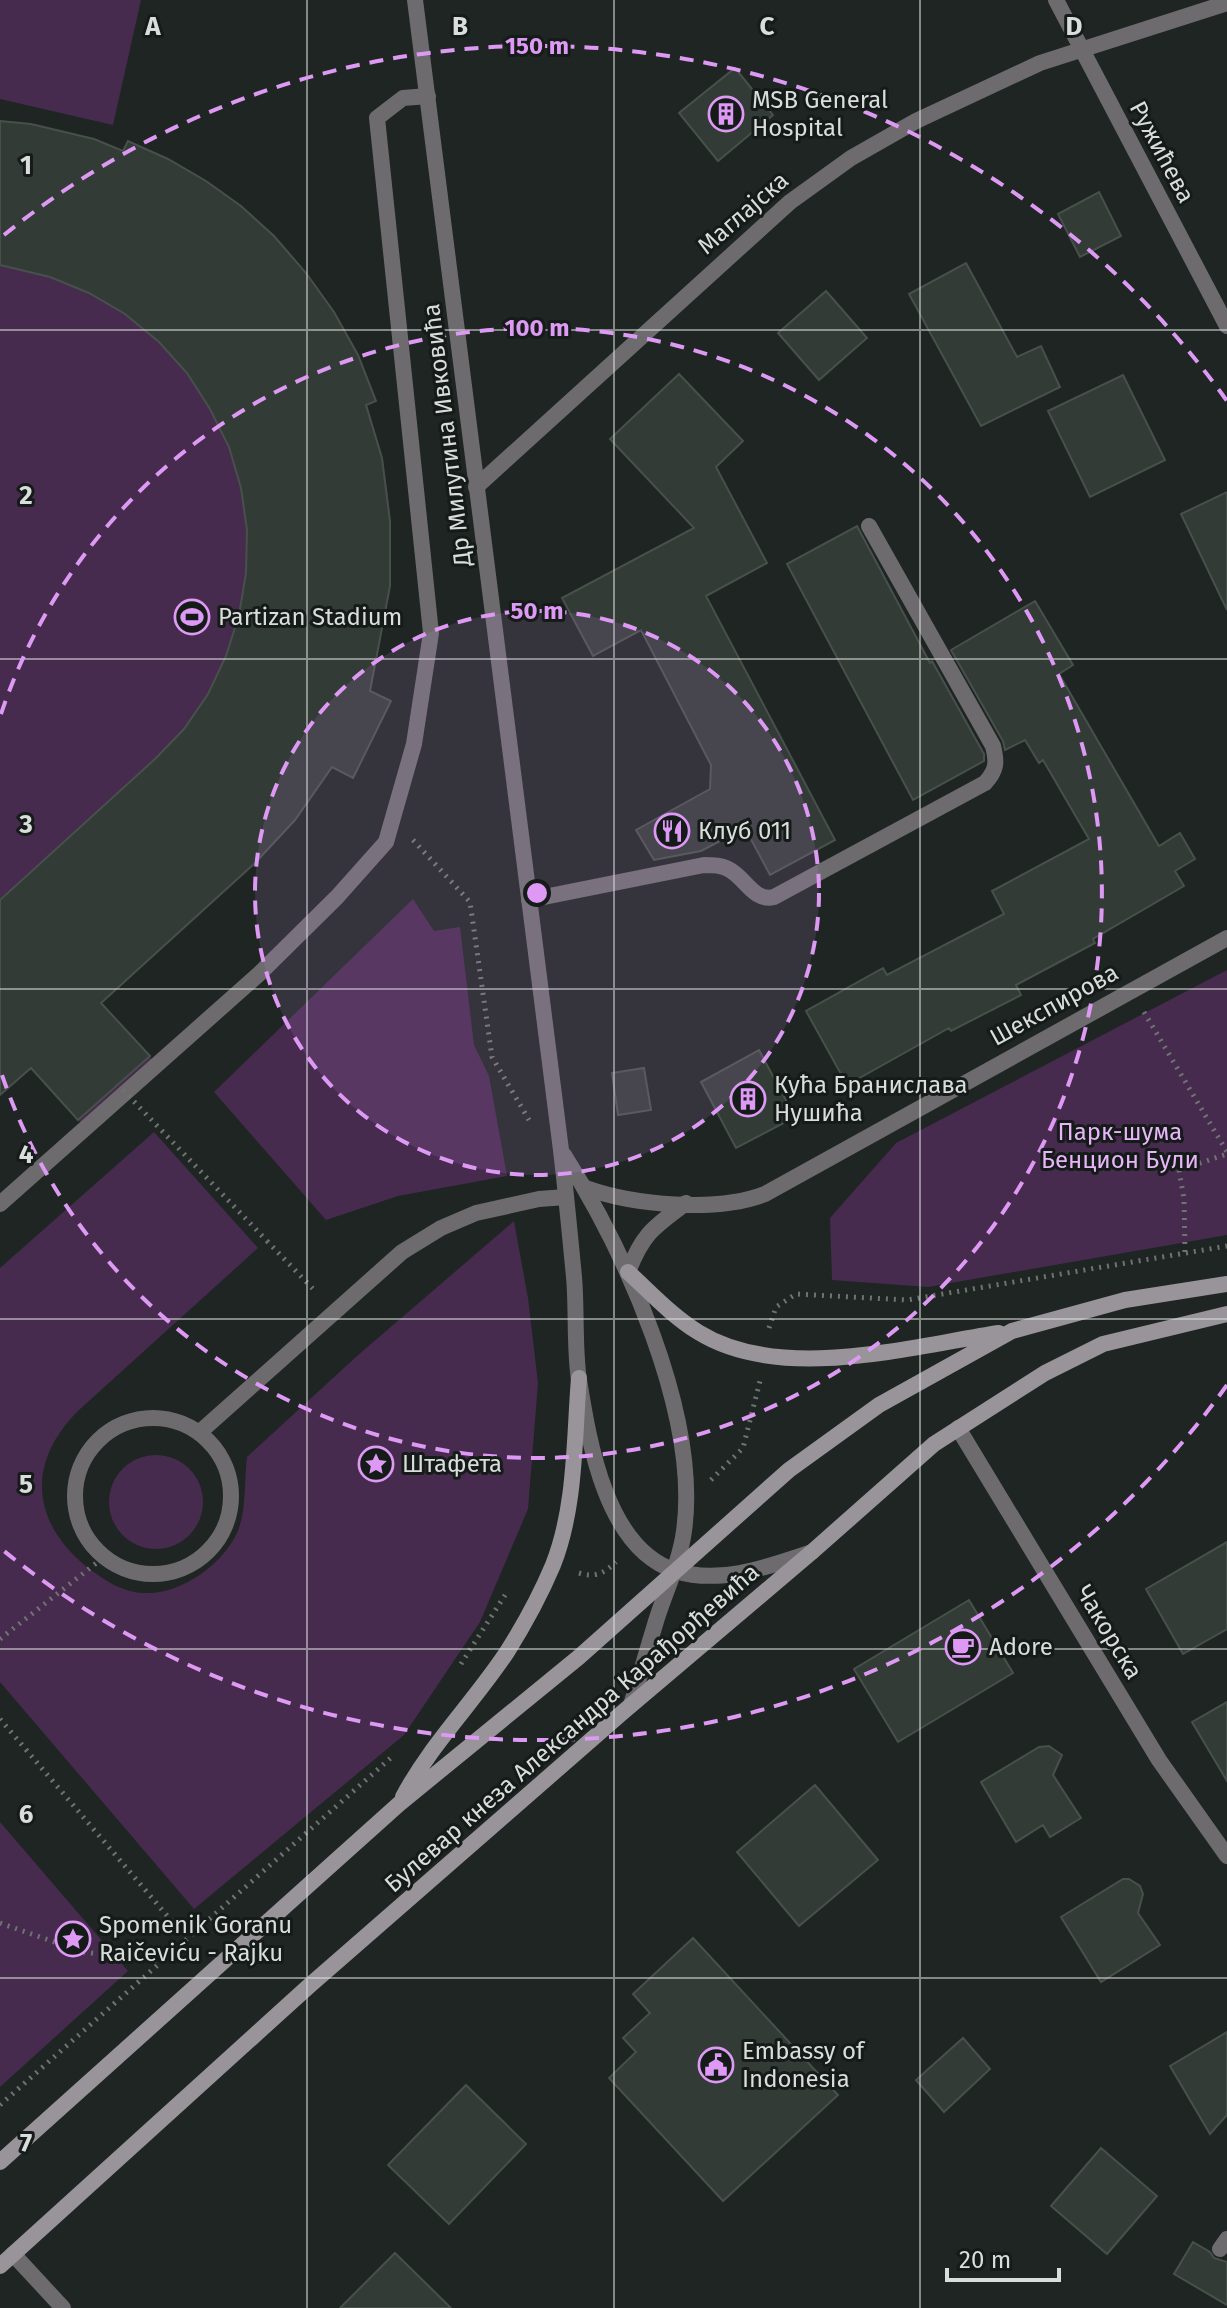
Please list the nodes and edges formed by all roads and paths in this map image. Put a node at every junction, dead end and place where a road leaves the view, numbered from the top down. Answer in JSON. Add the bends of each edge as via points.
{"nodes":[{"id":1,"x":415,"y":0,"type":"edge"},
{"id":2,"x":1056,"y":0,"type":"edge"},
{"id":3,"x":1227,"y":3,"type":"edge"},
{"id":4,"x":1081,"y":48,"type":"junction"},
{"id":5,"x":428,"y":96,"type":"junction"},
{"id":6,"x":1227,"y":326,"type":"edge"},
{"id":7,"x":476,"y":487,"type":"junction"},
{"id":8,"x":869,"y":526,"type":"dead end"},
{"id":9,"x":393,"y":819,"type":"junction"},
{"id":10,"x":529,"y":900,"type":"junction"},
{"id":11,"x":1227,"y":938,"type":"edge"},
{"id":12,"x":1131,"y":990,"type":"junction"},
{"id":13,"x":123,"y":1090,"type":"dead end"},
{"id":14,"x":529,"y":1120,"type":"dead end"},
{"id":15,"x":561,"y":1150,"type":"junction"},
{"id":16,"x":1227,"y":1153,"type":"edge"},
{"id":17,"x":586,"y":1188,"type":"junction"},
{"id":18,"x":566,"y":1197,"type":"junction"},
{"id":19,"x":686,"y":1203,"type":"junction"},
{"id":20,"x":0,"y":1204,"type":"edge"},
{"id":21,"x":1185,"y":1252,"type":"dead end"},
{"id":22,"x":628,"y":1272,"type":"junction"},
{"id":23,"x":1227,"y":1284,"type":"edge"},
{"id":24,"x":335,"y":1311,"type":"junction"},
{"id":25,"x":1227,"y":1314,"type":"edge"},
{"id":26,"x":1012,"y":1331,"type":"junction"},
{"id":27,"x":579,"y":1378,"type":"junction"},
{"id":28,"x":958,"y":1428,"type":"junction"},
{"id":29,"x":200,"y":1432,"type":"junction"},
{"id":30,"x":813,"y":1551,"type":"junction"},
{"id":31,"x":104,"y":1557,"type":"junction"},
{"id":32,"x":674,"y":1570,"type":"junction"},
{"id":33,"x":511,"y":1584,"type":"dead end"},
{"id":34,"x":0,"y":1639,"type":"edge"},
{"id":35,"x":455,"y":1673,"type":"dead end"},
{"id":36,"x":631,"y":1705,"type":"junction"},
{"id":37,"x":0,"y":1719,"type":"edge"},
{"id":38,"x":402,"y":1748,"type":"dead end"},
{"id":39,"x":399,"y":1804,"type":"junction"},
{"id":40,"x":1227,"y":1856,"type":"edge"},
{"id":41,"x":0,"y":1923,"type":"edge"},
{"id":42,"x":186,"y":1938,"type":"junction"},
{"id":43,"x":160,"y":1961,"type":"junction"},
{"id":44,"x":0,"y":2105,"type":"edge"},
{"id":45,"x":0,"y":2162,"type":"edge"},
{"id":46,"x":13,"y":2254,"type":"junction"},
{"id":47,"x":0,"y":2266,"type":"edge"},
{"id":48,"x":63,"y":2308,"type":"edge"}],
"edges":[{"from":1,"to":5,"type":"street","name":"Др Милутина Ивковића"},
{"from":2,"to":4,"type":"street","name":"Ружићева"},
{"from":3,"to":4,"type":"street","name":"Маглајска"},
{"from":4,"to":6,"type":"street","name":"Ружићева"},
{"from":4,"to":7,"type":"street","name":"Маглајска","via":[[906,126],[822,178]]},
{"from":5,"to":7,"type":"street","name":"Др Милутина Ивковића"},
{"from":5,"to":9,"type":"street","via":[[403,98],[377,118],[431,633],[414,744]]},
{"from":7,"to":10,"type":"street","name":"Др Милутина Ивковића"},
{"from":8,"to":10,"type":"street","via":[[993,746],[995,772],[985,783],[768,899],[728,868],[704,865]]},
{"from":9,"to":14,"type":"path","via":[[470,902],[492,1057]]},
{"from":9,"to":20,"type":"street","via":[[386,842],[259,974]]},
{"from":10,"to":15,"type":"street","name":"Др Милутина Ивковића"},
{"from":11,"to":12,"type":"street","name":"Шекспирова"},
{"from":12,"to":16,"type":"path"},
{"from":12,"to":19,"type":"street","name":"Шекспирова","via":[[765,1194],[727,1204]]},
{"from":13,"to":24,"type":"path","bridge":true},
{"from":15,"to":17,"type":"street","name":"Др Милутина Ивковића"},
{"from":15,"to":18,"type":"street","name":"Др Милутина Ивковића"},
{"from":16,"to":21,"type":"path","via":[[1179,1170]]},
{"from":17,"to":19,"type":"street","name":"Шекспирова","via":[[635,1202]]},
{"from":17,"to":22,"type":"street","name":"Др Милутина Ивковића"},
{"from":18,"to":24,"type":"street","via":[[504,1205],[441,1228],[402,1252]]},
{"from":18,"to":27,"type":"street","name":"Др Милутина Ивковића"},
{"from":19,"to":22,"type":"street","via":[[650,1230]]},
{"from":22,"to":26,"type":"main road","via":[[697,1332],[763,1357],[874,1352]]},
{"from":22,"to":32,"type":"street","name":"Др Милутина Ивковића","via":[[664,1369],[678,1428],[685,1522]]},
{"from":23,"to":26,"type":"main road","name":"Булевар кнеза Александра Карађорђевића","via":[[1125,1300]]},
{"from":24,"to":29,"type":"street"},
{"from":25,"to":28,"type":"main road","name":"Булевар кнеза Александра Карађорђевића","via":[[1103,1344]]},
{"from":26,"to":32,"type":"main road","name":"Булевар кнеза Александра Карађорђевића","via":[[879,1405],[789,1470]]},
{"from":27,"to":32,"type":"street","name":"Др Милутина Ивковића","via":[[607,1497],[637,1544]]},
{"from":27,"to":39,"type":"main road","via":[[571,1485],[553,1563],[506,1652],[432,1750]]},
{"from":28,"to":30,"type":"main road","name":"Булевар кнеза Александра Карађорђевића","via":[[907,1465]]},
{"from":28,"to":40,"type":"street","name":"Чакорска","via":[[1159,1760]]},
{"from":29,"to":31,"type":"street","via":[[177,1420],[149,1416],[123,1422],[100,1437],[84,1458],[75,1484],[76,1511],[85,1537]]},
{"from":29,"to":31,"type":"street","via":[[218,1450],[229,1473],[228,1522],[215,1544],[175,1572],[138,1572]]},
{"from":30,"to":32,"type":"street","name":"Др Милутина Ивковића","via":[[744,1573]]},
{"from":30,"to":36,"type":"main road","name":"Булевар кнеза Александра Карађорђевића"},
{"from":31,"to":34,"type":"path"},
{"from":32,"to":36,"type":"street","name":"Др Милутина Ивковића"},
{"from":32,"to":39,"type":"main road","name":"Булевар кнеза Александра Карађорђевића","via":[[579,1657]]},
{"from":33,"to":35,"type":"path"},
{"from":36,"to":46,"type":"main road","name":"Булевар кнеза Александра Карађорђевића"},
{"from":37,"to":42,"type":"path"},
{"from":38,"to":42,"type":"path"},
{"from":39,"to":45,"type":"main road","name":"Булевар кнеза Александра Карађорђевића"},
{"from":41,"to":43,"type":"path","via":[[83,1952]]},
{"from":42,"to":43,"type":"path"},
{"from":43,"to":44,"type":"path"},
{"from":46,"to":47,"type":"main road","name":"Булевар кнеза Александра Карађорђевића"},
{"from":46,"to":48,"type":"street"}]}
